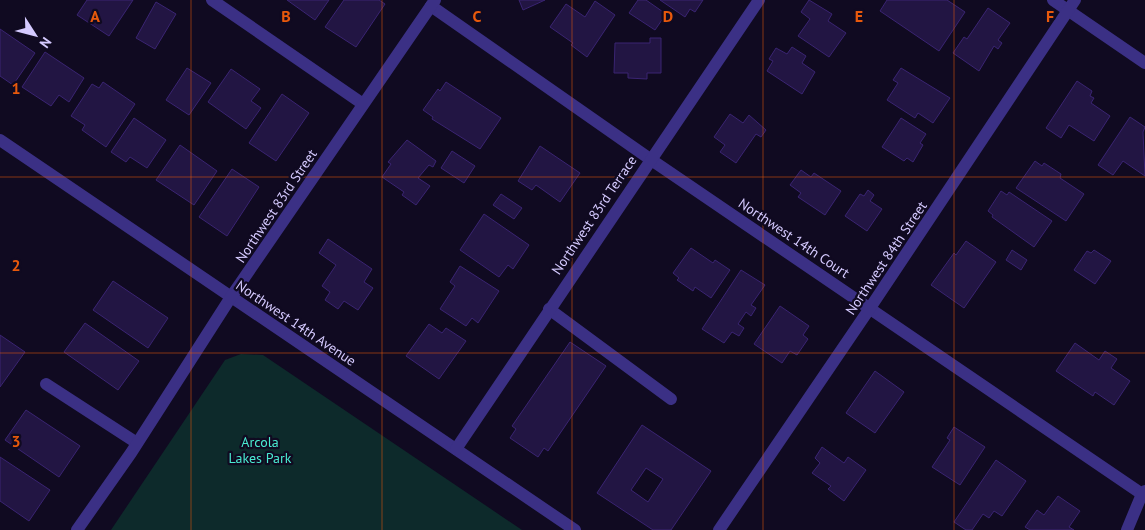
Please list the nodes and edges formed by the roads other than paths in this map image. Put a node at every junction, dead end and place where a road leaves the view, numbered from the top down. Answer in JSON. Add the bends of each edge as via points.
{"nodes":[{"id":1,"x":212,"y":0,"type":"edge"},
{"id":2,"x":759,"y":0,"type":"edge"},
{"id":3,"x":1053,"y":0,"type":"edge"},
{"id":4,"x":433,"y":3,"type":"edge"},
{"id":5,"x":1072,"y":5,"type":"edge"},
{"id":6,"x":1145,"y":63,"type":"edge"},
{"id":7,"x":363,"y":104,"type":"junction"},
{"id":8,"x":0,"y":140,"type":"edge"},
{"id":9,"x":650,"y":159,"type":"junction"},
{"id":10,"x":231,"y":297,"type":"junction"},
{"id":11,"x":870,"y":308,"type":"junction"},
{"id":12,"x":550,"y":309,"type":"junction"},
{"id":13,"x":46,"y":384,"type":"dead end"},
{"id":14,"x":671,"y":399,"type":"dead end"},
{"id":15,"x":137,"y":443,"type":"junction"},
{"id":16,"x":456,"y":449,"type":"junction"},
{"id":17,"x":1143,"y":492,"type":"edge"},
{"id":18,"x":77,"y":530,"type":"edge"},
{"id":19,"x":575,"y":530,"type":"edge"},
{"id":20,"x":718,"y":530,"type":"edge"},
{"id":21,"x":1127,"y":530,"type":"edge"}],
"edges":[{"from":1,"to":7,"type":"street"},
{"from":2,"to":9,"type":"street","name":"Northwest 83rd Terrace"},
{"from":3,"to":5,"type":"street"},
{"from":4,"to":7,"type":"street","name":"Northwest 83rd Street"},
{"from":4,"to":9,"type":"street","name":"Northwest 14th Court"},
{"from":5,"to":6,"type":"street"},
{"from":5,"to":11,"type":"street","name":"Northwest 84th Street"},
{"from":7,"to":10,"type":"street","name":"Northwest 83rd Street"},
{"from":8,"to":10,"type":"street","name":"Northwest 14th Avenue"},
{"from":9,"to":11,"type":"street","name":"Northwest 14th Court"},
{"from":9,"to":12,"type":"street","name":"Northwest 83rd Terrace"},
{"from":10,"to":15,"type":"street","name":"Northwest 83rd Street"},
{"from":10,"to":16,"type":"street","name":"Northwest 14th Avenue"},
{"from":11,"to":17,"type":"street","name":"Northwest 14th Court"},
{"from":11,"to":20,"type":"street","name":"Northwest 84th Street"},
{"from":12,"to":14,"type":"street"},
{"from":12,"to":16,"type":"street","name":"Northwest 83rd Terrace"},
{"from":13,"to":15,"type":"street"},
{"from":15,"to":18,"type":"street","name":"Northwest 83rd Street"},
{"from":16,"to":19,"type":"street","name":"Northwest 14th Avenue"},
{"from":17,"to":21,"type":"street","name":"Northwest 14th Court"}]}
